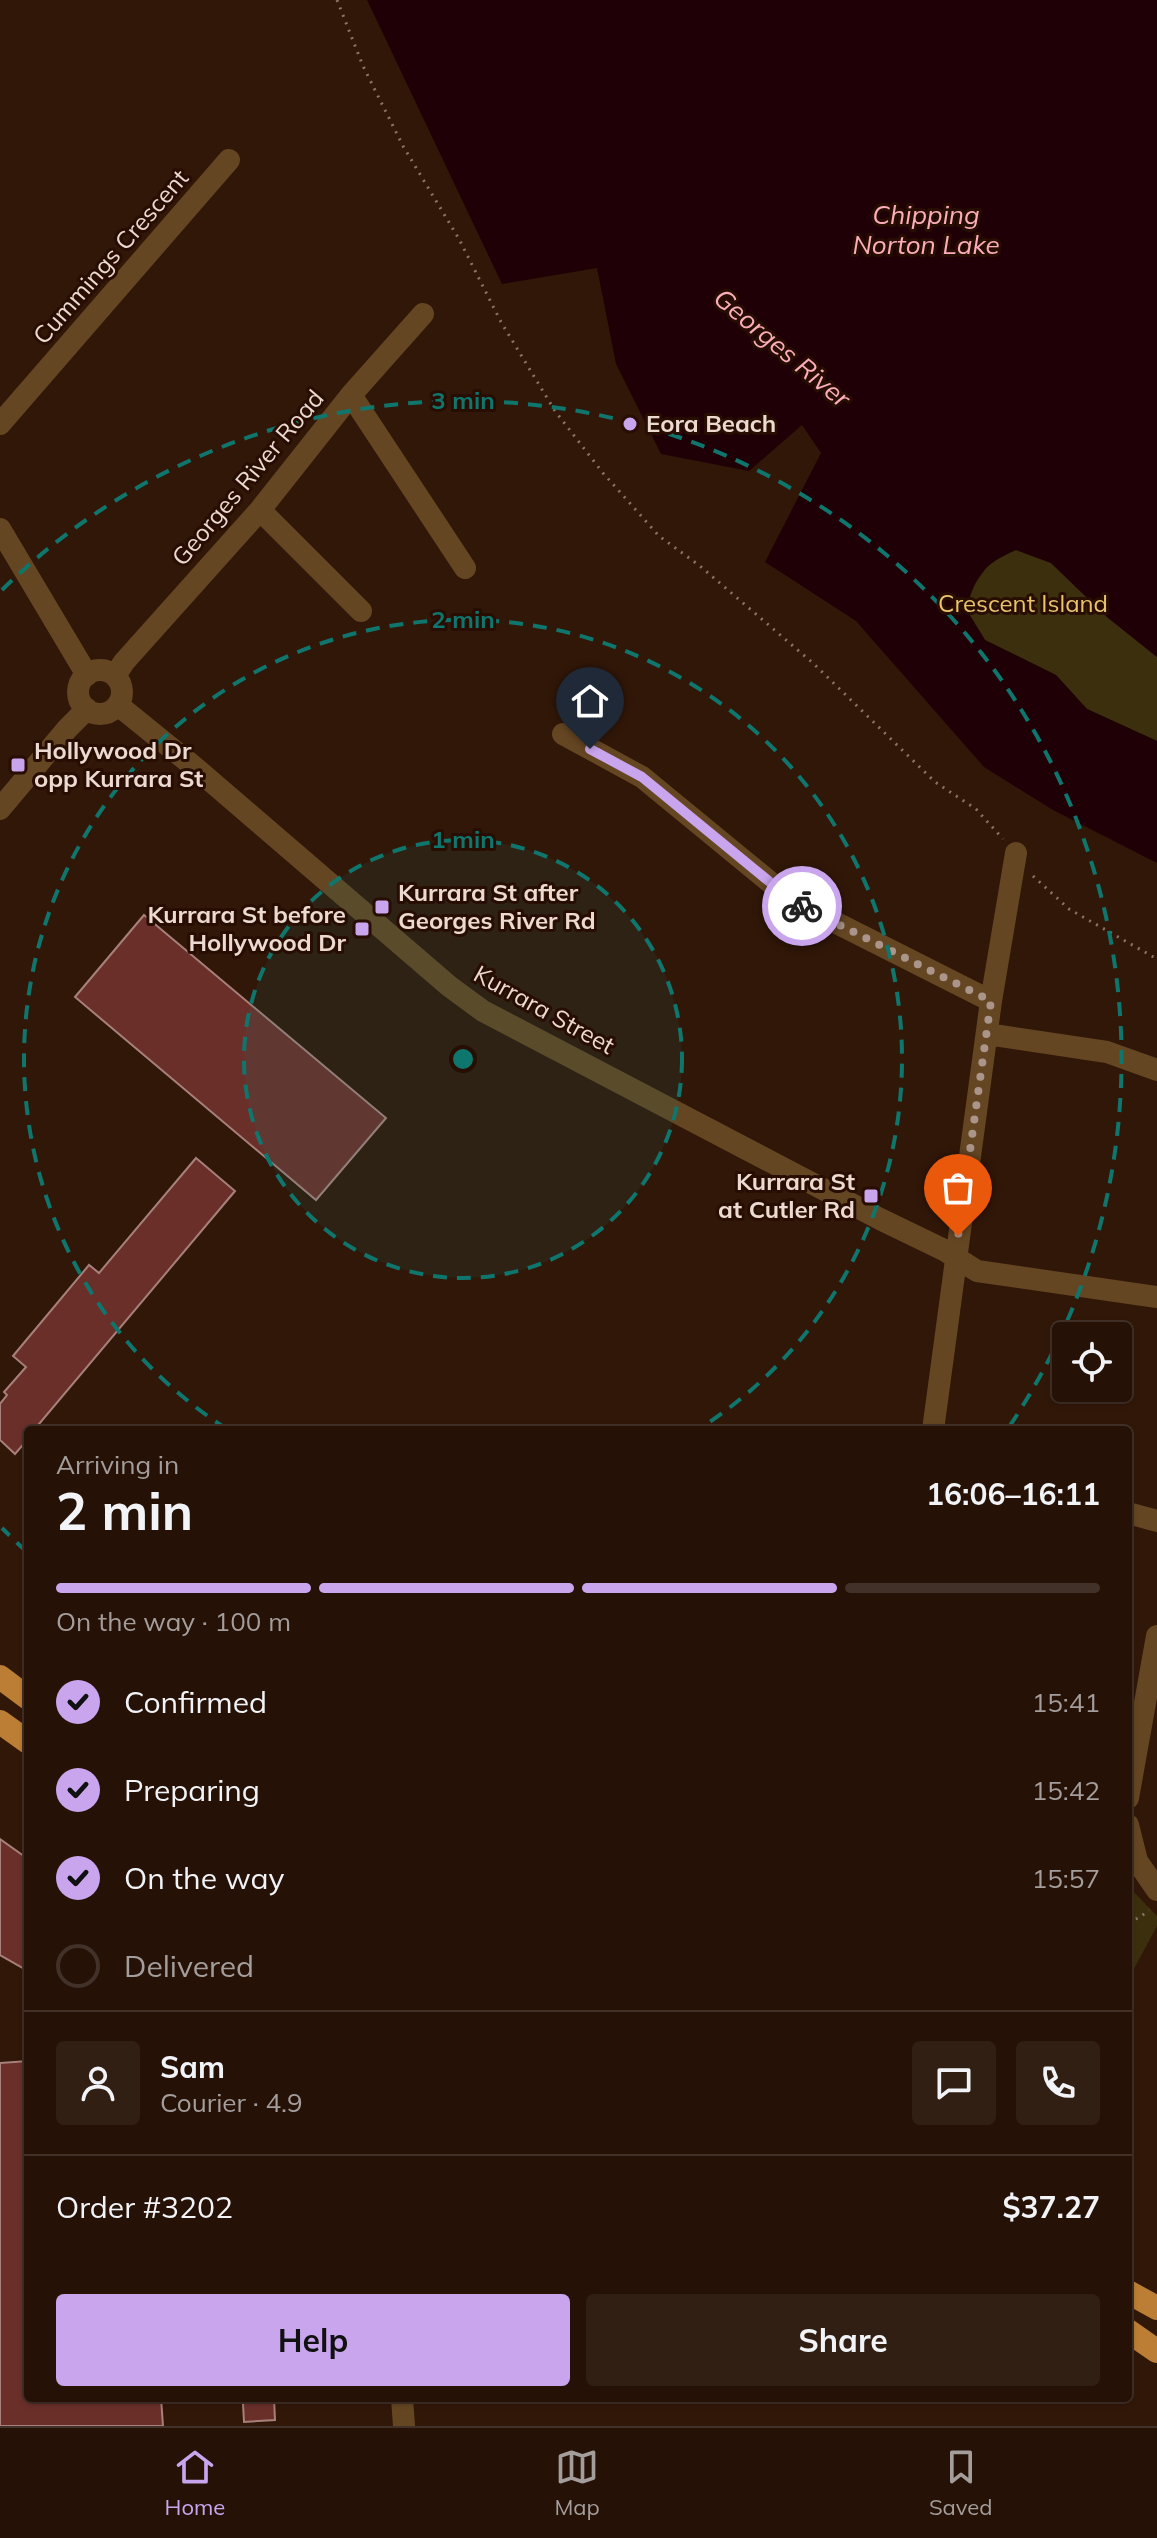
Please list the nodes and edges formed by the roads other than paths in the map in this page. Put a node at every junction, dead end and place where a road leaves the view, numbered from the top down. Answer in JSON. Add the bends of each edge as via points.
{"nodes":[{"id":1,"x":229,"y":160,"type":"dead end"},
{"id":2,"x":423,"y":314,"type":"dead end"},
{"id":3,"x":351,"y":395,"type":"junction"},
{"id":4,"x":0,"y":424,"type":"edge"},
{"id":5,"x":260,"y":510,"type":"junction"},
{"id":6,"x":0,"y":529,"type":"edge"},
{"id":7,"x":465,"y":568,"type":"dead end"},
{"id":8,"x":361,"y":611,"type":"dead end"},
{"id":9,"x":87,"y":675,"type":"junction"},
{"id":10,"x":115,"y":676,"type":"junction"},
{"id":11,"x":118,"y":705,"type":"junction"},
{"id":12,"x":87,"y":709,"type":"junction"},
{"id":13,"x":563,"y":734,"type":"dead end"},
{"id":14,"x":0,"y":809,"type":"edge"},
{"id":15,"x":1016,"y":853,"type":"road end"},
{"id":16,"x":991,"y":1001,"type":"junction"},
{"id":17,"x":987,"y":1034,"type":"junction"},
{"id":18,"x":1157,"y":1070,"type":"edge"},
{"id":19,"x":956,"y":1259,"type":"junction"},
{"id":20,"x":1157,"y":1297,"type":"edge"},
{"id":21,"x":934,"y":1426,"type":"edge"},
{"id":22,"x":1132,"y":1514,"type":"edge"},
{"id":23,"x":1157,"y":1521,"type":"edge"},
{"id":24,"x":1157,"y":1636,"type":"edge"},
{"id":25,"x":0,"y":1677,"type":"edge"},
{"id":26,"x":24,"y":1695,"type":"edge"},
{"id":27,"x":0,"y":1722,"type":"edge"},
{"id":28,"x":24,"y":1739,"type":"edge"},
{"id":29,"x":1132,"y":1776,"type":"edge"},
{"id":30,"x":1132,"y":1841,"type":"edge"},
{"id":31,"x":1155,"y":1899,"type":"edge"},
{"id":32,"x":1132,"y":2294,"type":"edge"},
{"id":33,"x":1157,"y":2308,"type":"edge"},
{"id":34,"x":1132,"y":2334,"type":"edge"},
{"id":35,"x":1157,"y":2351,"type":"edge"},
{"id":36,"x":402,"y":2402,"type":"edge"},
{"id":37,"x":404,"y":2426,"type":"edge"}],
"edges":[{"from":1,"to":4,"type":"street","name":"Cummings Crescent"},
{"from":2,"to":3,"type":"street","name":"Georges River Road"},
{"from":3,"to":5,"type":"street","name":"Georges River Road"},
{"from":3,"to":7,"type":"street"},
{"from":5,"to":8,"type":"street"},
{"from":5,"to":10,"type":"street","name":"Georges River Road"},
{"from":6,"to":9,"type":"street"},
{"from":9,"to":10,"type":"street","via":[[104,670]]},
{"from":9,"to":12,"type":"street","via":[[79,692]]},
{"from":10,"to":11,"type":"street","via":[[121,687]]},
{"from":11,"to":12,"type":"street","via":[[100,714]]},
{"from":11,"to":19,"type":"street","name":"Kurrara Street","via":[[474,1005]]},
{"from":12,"to":14,"type":"street"},
{"from":13,"to":16,"type":"street","via":[[642,777],[793,901]]},
{"from":15,"to":16,"type":"street"},
{"from":16,"to":17,"type":"street"},
{"from":17,"to":18,"type":"street","via":[[1107,1052]]},
{"from":17,"to":19,"type":"street"},
{"from":19,"to":20,"type":"street","name":"Kurrara Street","via":[[977,1271]]},
{"from":19,"to":21,"type":"street"},
{"from":22,"to":23,"type":"street"},
{"from":24,"to":29,"type":"street"},
{"from":25,"to":26,"type":"highway"},
{"from":27,"to":28,"type":"highway"},
{"from":30,"to":31,"type":"street"},
{"from":32,"to":33,"type":"highway"},
{"from":34,"to":35,"type":"highway"},
{"from":36,"to":37,"type":"street"}]}
